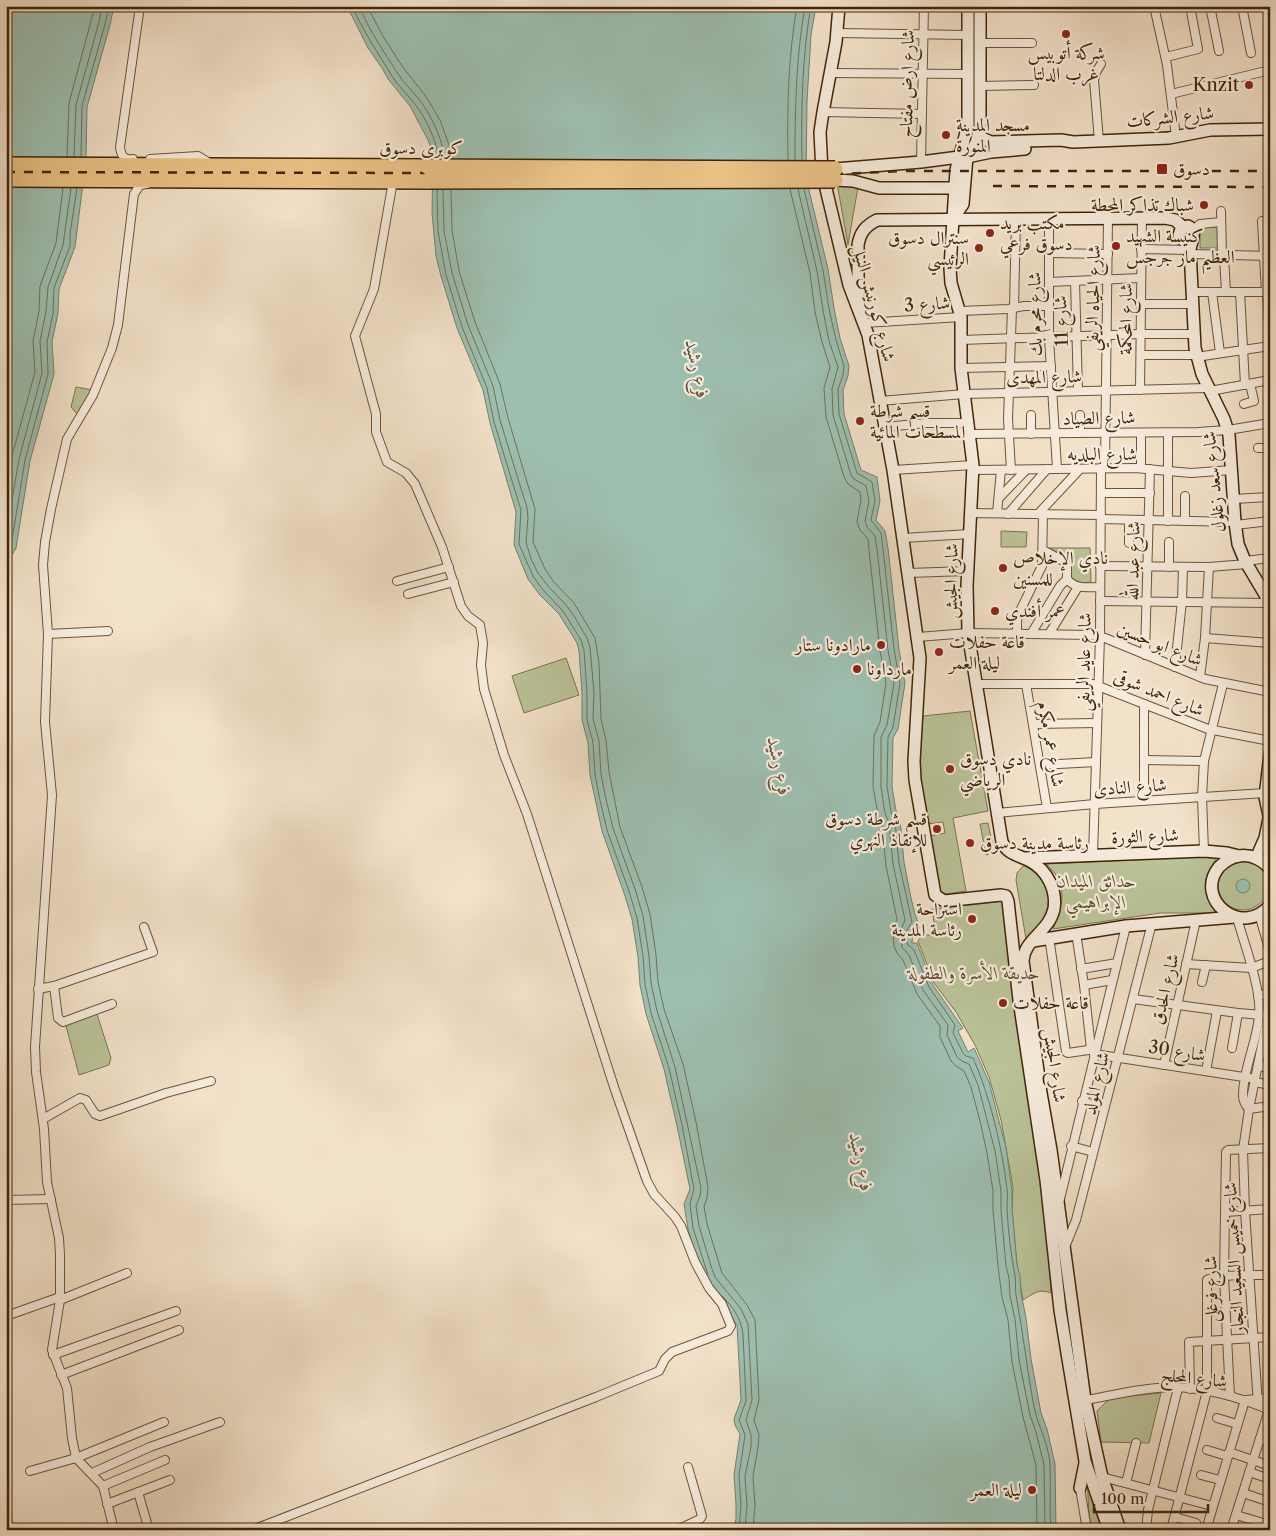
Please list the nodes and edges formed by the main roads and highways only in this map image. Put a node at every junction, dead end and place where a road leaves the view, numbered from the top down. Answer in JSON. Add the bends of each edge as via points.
{"nodes":[{"id":1,"x":840,"y":6,"type":"edge"},
{"id":2,"x":968,"y":6,"type":"edge"},
{"id":3,"x":980,"y":6,"type":"edge"},
{"id":4,"x":1270,"y":129,"type":"edge"},
{"id":5,"x":978,"y":136,"type":"junction"},
{"id":6,"x":1073,"y":142,"type":"junction"},
{"id":7,"x":963,"y":157,"type":"junction"},
{"id":8,"x":6,"y":165,"type":"edge"},
{"id":9,"x":177,"y":173,"type":"junction"},
{"id":10,"x":428,"y":174,"type":"junction"},
{"id":11,"x":835,"y":175,"type":"junction"},
{"id":12,"x":6,"y":179,"type":"edge"},
{"id":13,"x":955,"y":188,"type":"junction"},
{"id":14,"x":953,"y":219,"type":"junction"},
{"id":15,"x":858,"y":311,"type":"junction"},
{"id":16,"x":1270,"y":603,"type":"edge"},
{"id":17,"x":1270,"y":754,"type":"edge"},
{"id":18,"x":1269,"y":813,"type":"edge"},
{"id":19,"x":1254,"y":855,"type":"edge"},
{"id":20,"x":1023,"y":858,"type":"junction"},
{"id":21,"x":1270,"y":869,"type":"edge"},
{"id":22,"x":1004,"y":895,"type":"joint"},
{"id":23,"x":1270,"y":905,"type":"edge"},
{"id":24,"x":1263,"y":914,"type":"edge"},
{"id":25,"x":1236,"y":917,"type":"junction"},
{"id":26,"x":1033,"y":941,"type":"junction"},
{"id":27,"x":1085,"y":1461,"type":"junction"},
{"id":28,"x":1080,"y":1488,"type":"road end"},
{"id":29,"x":1109,"y":1530,"type":"edge"},
{"id":30,"x":1120,"y":1530,"type":"edge"}],
"edges":[{"from":1,"to":15,"type":"main road","name":"شارع كورنيش النيل","via":[[820,132],[822,172]]},
{"from":2,"to":7,"type":"main road","name":"شارع الجيش","via":[[968,130]]},
{"from":3,"to":5,"type":"main road","name":"شارع الجيش"},
{"from":4,"to":6,"type":"main road","name":"شارع الشركات","via":[[1200,130],[1176,137]]},
{"from":5,"to":6,"type":"main road","name":"شارع الشركات","via":[[991,142]]},
{"from":5,"to":7,"type":"main road","name":"شارع الجيش","via":[[973,150]]},
{"from":6,"to":7,"type":"main road","name":"شارع الشركات"},
{"from":7,"to":11,"type":"main road","name":"شارع الشركات"},
{"from":7,"to":13,"type":"main road","name":"شارع الجيش"},
{"from":7,"to":14,"type":"main road","name":"شارع الجيش","via":[[964,199]]},
{"from":8,"to":9,"type":"highway","name":"كوبرى دسوق"},
{"from":9,"to":10,"type":"highway","name":"كوبرى دسوق","via":[[215,167]]},
{"from":9,"to":10,"type":"highway","name":"كوبرى دسوق","via":[[231,180],[393,181]]},
{"from":9,"to":12,"type":"highway","name":"كوبرى دسوق"},
{"from":10,"to":11,"type":"highway","name":"كوبرى دسوق","bridge":true},
{"from":11,"to":13,"type":"main road","via":[[879,188]]},
{"from":13,"to":14,"type":"main road","name":"شارع الجيش"},
{"from":14,"to":15,"type":"main road","via":[[885,219],[869,224],[859,237]]},
{"from":14,"to":16,"type":"main road","name":"شارع سعد زغلول","via":[[1170,218],[1190,231],[1196,356],[1228,430],[1238,544]]},
{"from":14,"to":20,"type":"main road","name":"شارع الجيش","via":[[950,274],[961,314],[961,368],[973,468],[967,571],[968,633],[1001,838],[1010,853]]},
{"from":15,"to":22,"type":"main road","name":"شارع كورنيش النيل","via":[[870,343],[918,637],[920,670],[914,780],[934,890],[944,901]]},
{"from":17,"to":18,"type":"main road","via":[[1266,793]]},
{"from":18,"to":19,"type":"main road","via":[[1265,838]]},
{"from":19,"to":20,"type":"main road","name":"شارع الثورة","via":[[1204,851]]},
{"from":19,"to":21,"type":"main road"},
{"from":19,"to":25,"type":"main road","via":[[1226,861],[1216,871],[1212,885],[1218,905]]},
{"from":20,"to":26,"type":"main road","name":"شارع الجيش","via":[[1043,871],[1054,892],[1052,916]]},
{"from":22,"to":27,"type":"main road","name":"شارع الجيش","via":[[1008,901],[1060,1310]]},
{"from":23,"to":24,"type":"main road"},
{"from":24,"to":25,"type":"main road"},
{"from":25,"to":26,"type":"main road","via":[[1126,926]]},
{"from":26,"to":30,"type":"main road","name":"شارع الجيش","via":[[1026,948],[1023,961],[1084,1400],[1102,1476]]},
{"from":27,"to":28,"type":"main road"},
{"from":27,"to":29,"type":"main road","name":"شارع الجيش"}]}
